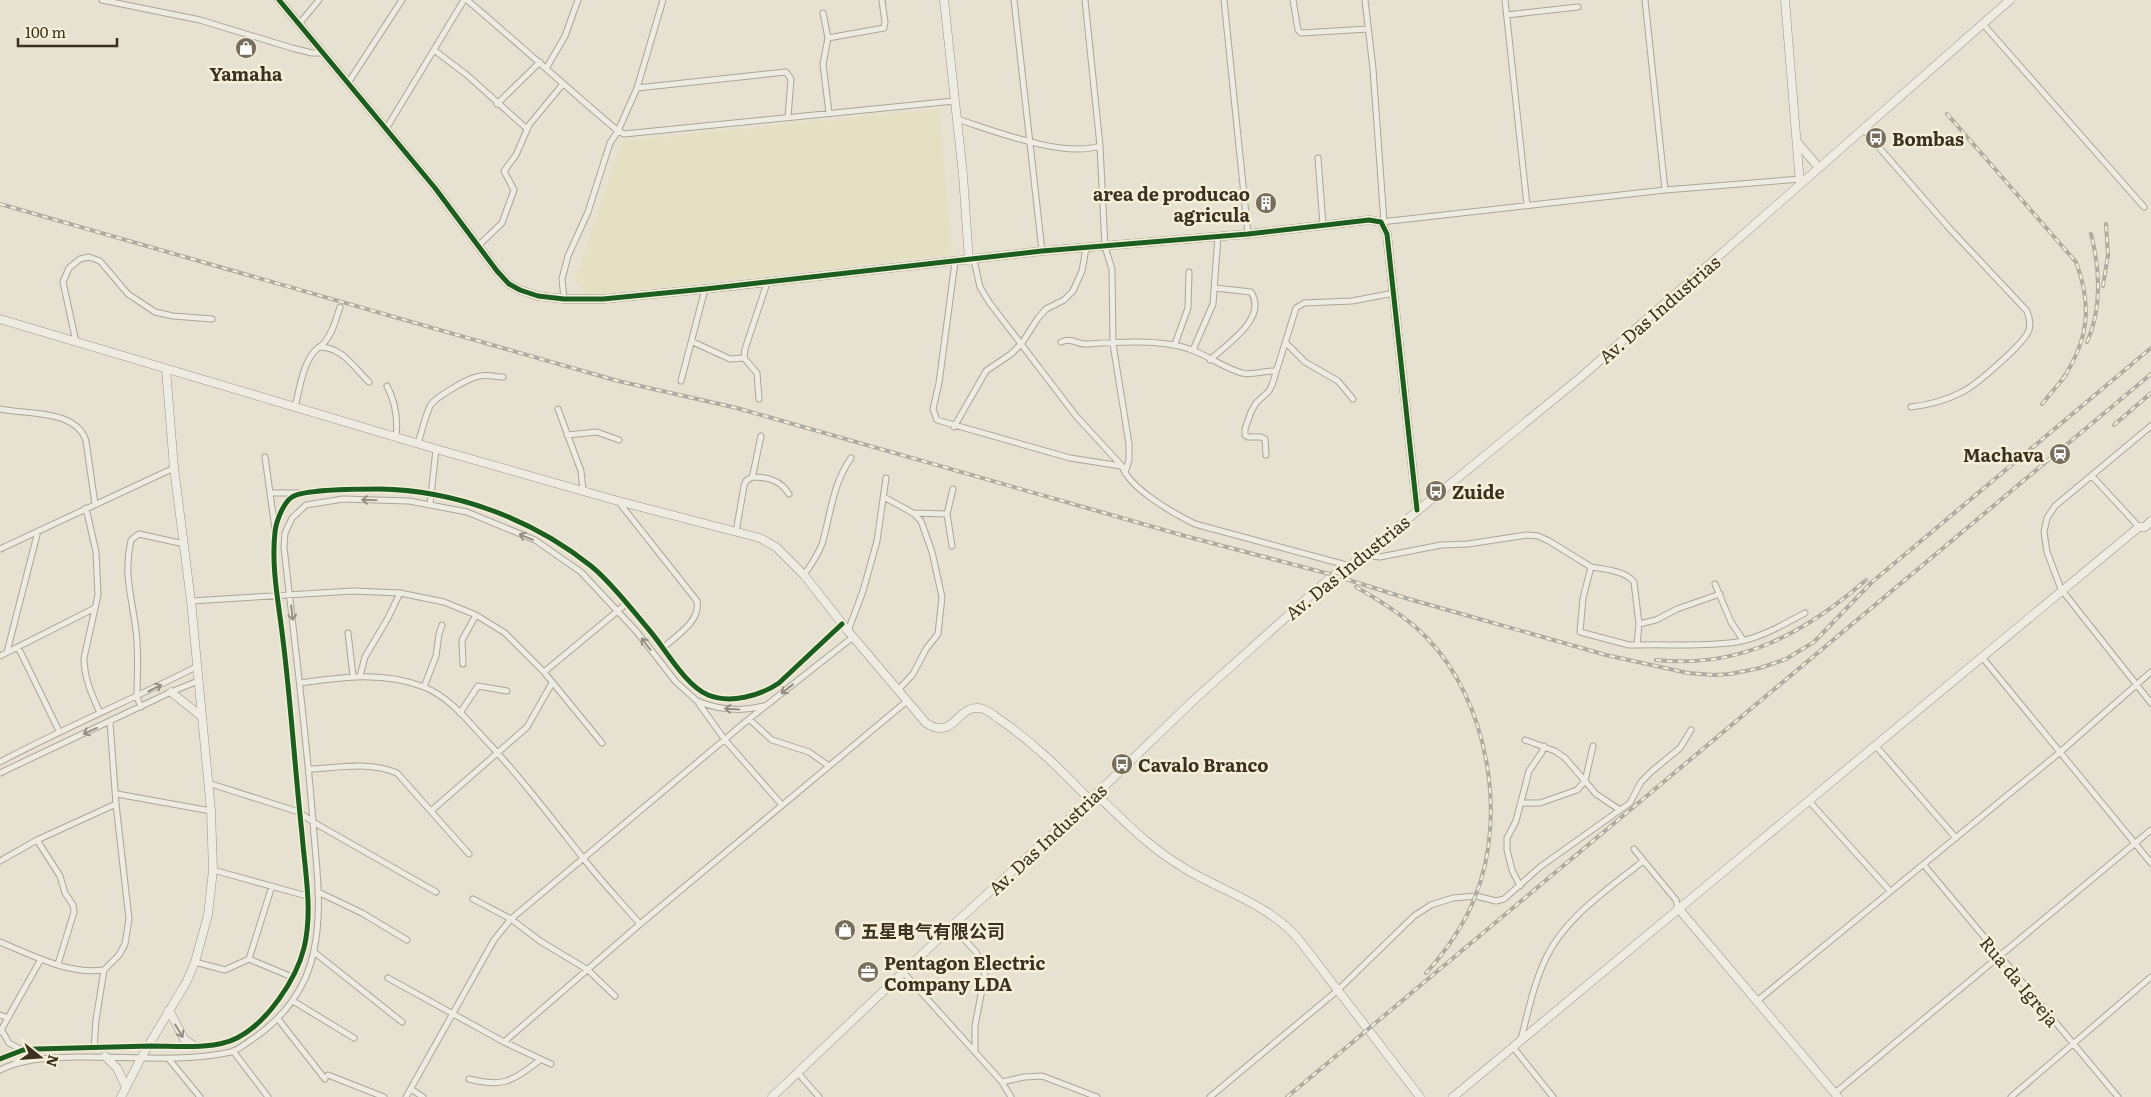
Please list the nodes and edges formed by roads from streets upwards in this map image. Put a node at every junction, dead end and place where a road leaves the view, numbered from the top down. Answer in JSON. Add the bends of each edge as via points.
{"nodes":[{"id":1,"x":102,"y":0,"type":"edge"},
{"id":2,"x":279,"y":0,"type":"edge"},
{"id":3,"x":319,"y":0,"type":"edge"},
{"id":4,"x":402,"y":0,"type":"edge"},
{"id":5,"x":466,"y":0,"type":"edge"},
{"id":6,"x":578,"y":0,"type":"edge"},
{"id":7,"x":663,"y":0,"type":"edge"},
{"id":8,"x":944,"y":0,"type":"edge"},
{"id":9,"x":1014,"y":0,"type":"edge"},
{"id":10,"x":1084,"y":0,"type":"edge"},
{"id":11,"x":1224,"y":0,"type":"edge"},
{"id":12,"x":1293,"y":0,"type":"edge"},
{"id":13,"x":1365,"y":0,"type":"edge"},
{"id":14,"x":1505,"y":0,"type":"edge"},
{"id":15,"x":1645,"y":0,"type":"edge"},
{"id":16,"x":1786,"y":0,"type":"edge"},
{"id":17,"x":2010,"y":0,"type":"edge"},
{"id":18,"x":882,"y":1,"type":"edge"},
{"id":19,"x":1578,"y":7,"type":"dead end"},
{"id":20,"x":823,"y":12,"type":"dead end"},
{"id":21,"x":1506,"y":15,"type":"junction"},
{"id":22,"x":299,"y":24,"type":"junction"},
{"id":23,"x":1983,"y":24,"type":"junction"},
{"id":24,"x":1368,"y":29,"type":"junction"},
{"id":25,"x":828,"y":38,"type":"junction"},
{"id":26,"x":434,"y":50,"type":"junction"},
{"id":27,"x":323,"y":53,"type":"junction"},
{"id":28,"x":540,"y":62,"type":"junction"},
{"id":29,"x":547,"y":68,"type":"junction"},
{"id":30,"x":348,"y":83,"type":"junction"},
{"id":31,"x":563,"y":84,"type":"junction"},
{"id":32,"x":636,"y":88,"type":"junction"},
{"id":33,"x":954,"y":101,"type":"junction"},
{"id":34,"x":497,"y":104,"type":"junction"},
{"id":35,"x":829,"y":113,"type":"junction"},
{"id":36,"x":788,"y":117,"type":"junction"},
{"id":37,"x":957,"y":119,"type":"junction"},
{"id":38,"x":386,"y":129,"type":"junction"},
{"id":39,"x":527,"y":129,"type":"junction"},
{"id":40,"x":1863,"y":129,"type":"junction"},
{"id":41,"x":618,"y":131,"type":"junction"},
{"id":42,"x":1030,"y":142,"type":"junction"},
{"id":43,"x":1798,"y":143,"type":"junction"},
{"id":44,"x":1100,"y":146,"type":"junction"},
{"id":45,"x":1318,"y":158,"type":"dead end"},
{"id":46,"x":1819,"y":168,"type":"junction"},
{"id":47,"x":1800,"y":182,"type":"junction"},
{"id":48,"x":1665,"y":190,"type":"junction"},
{"id":49,"x":1527,"y":205,"type":"junction"},
{"id":50,"x":2144,"y":207,"type":"dead end"},
{"id":51,"x":1383,"y":222,"type":"junction"},
{"id":52,"x":1324,"y":225,"type":"junction"},
{"id":53,"x":1248,"y":234,"type":"junction"},
{"id":54,"x":1218,"y":236,"type":"junction"},
{"id":55,"x":478,"y":246,"type":"junction"},
{"id":56,"x":1105,"y":247,"type":"junction"},
{"id":57,"x":1086,"y":248,"type":"junction"},
{"id":58,"x":1042,"y":251,"type":"junction"},
{"id":59,"x":971,"y":260,"type":"junction"},
{"id":60,"x":955,"y":262,"type":"junction"},
{"id":61,"x":1189,"y":272,"type":"dead end"},
{"id":62,"x":767,"y":283,"type":"junction"},
{"id":63,"x":1215,"y":288,"type":"junction"},
{"id":64,"x":705,"y":289,"type":"junction"},
{"id":65,"x":1394,"y":293,"type":"junction"},
{"id":66,"x":564,"y":299,"type":"junction"},
{"id":67,"x":340,"y":307,"type":"dead end"},
{"id":68,"x":0,"y":319,"type":"edge"},
{"id":69,"x":212,"y":319,"type":"dead end"},
{"id":70,"x":76,"y":342,"type":"junction"},
{"id":71,"x":693,"y":342,"type":"junction"},
{"id":72,"x":1061,"y":342,"type":"dead end"},
{"id":73,"x":1022,"y":343,"type":"junction"},
{"id":74,"x":1286,"y":343,"type":"junction"},
{"id":75,"x":1113,"y":344,"type":"junction"},
{"id":76,"x":1175,"y":344,"type":"junction"},
{"id":77,"x":320,"y":347,"type":"junction"},
{"id":78,"x":1193,"y":350,"type":"junction"},
{"id":79,"x":744,"y":358,"type":"junction"},
{"id":80,"x":1210,"y":360,"type":"junction"},
{"id":81,"x":166,"y":369,"type":"junction"},
{"id":82,"x":1276,"y":371,"type":"junction"},
{"id":83,"x":504,"y":377,"type":"dead end"},
{"id":84,"x":681,"y":381,"type":"dead end"},
{"id":85,"x":369,"y":382,"type":"dead end"},
{"id":86,"x":387,"y":386,"type":"dead end"},
{"id":87,"x":759,"y":399,"type":"dead end"},
{"id":88,"x":1353,"y":399,"type":"dead end"},
{"id":89,"x":294,"y":407,"type":"junction"},
{"id":90,"x":1911,"y":407,"type":"dead end"},
{"id":91,"x":0,"y":409,"type":"edge"},
{"id":92,"x":558,"y":409,"type":"dead end"},
{"id":93,"x":2151,"y":426,"type":"edge"},
{"id":94,"x":954,"y":427,"type":"junction"},
{"id":95,"x":567,"y":435,"type":"junction"},
{"id":96,"x":761,"y":436,"type":"dead end"},
{"id":97,"x":396,"y":437,"type":"junction"},
{"id":98,"x":619,"y":440,"type":"dead end"},
{"id":99,"x":418,"y":444,"type":"junction"},
{"id":100,"x":436,"y":449,"type":"junction"},
{"id":101,"x":1266,"y":455,"type":"dead end"},
{"id":102,"x":265,"y":457,"type":"dead end"},
{"id":103,"x":851,"y":458,"type":"dead end"},
{"id":104,"x":1122,"y":466,"type":"junction"},
{"id":105,"x":174,"y":468,"type":"junction"},
{"id":106,"x":1125,"y":474,"type":"junction"},
{"id":107,"x":2092,"y":476,"type":"junction"},
{"id":108,"x":752,"y":477,"type":"junction"},
{"id":109,"x":886,"y":478,"type":"dead end"},
{"id":110,"x":953,"y":489,"type":"dead end"},
{"id":111,"x":343,"y":490,"type":"junction"},
{"id":112,"x":582,"y":490,"type":"junction"},
{"id":113,"x":270,"y":493,"type":"junction"},
{"id":114,"x":307,"y":493,"type":"junction"},
{"id":115,"x":431,"y":494,"type":"junction"},
{"id":116,"x":789,"y":494,"type":"dead end"},
{"id":117,"x":884,"y":496,"type":"junction"},
{"id":118,"x":343,"y":499,"type":"junction"},
{"id":119,"x":618,"y":500,"type":"junction"},
{"id":120,"x":95,"y":504,"type":"junction"},
{"id":121,"x":430,"y":505,"type":"junction"},
{"id":122,"x":86,"y":508,"type":"junction"},
{"id":123,"x":1417,"y":510,"type":"junction"},
{"id":124,"x":913,"y":513,"type":"junction"},
{"id":125,"x":947,"y":514,"type":"junction"},
{"id":126,"x":2146,"y":526,"type":"edge"},
{"id":127,"x":38,"y":530,"type":"junction"},
{"id":128,"x":275,"y":530,"type":"junction"},
{"id":129,"x":736,"y":532,"type":"junction"},
{"id":130,"x":184,"y":544,"type":"junction"},
{"id":131,"x":952,"y":546,"type":"dead end"},
{"id":132,"x":0,"y":549,"type":"edge"},
{"id":133,"x":1362,"y":555,"type":"junction"},
{"id":134,"x":1350,"y":566,"type":"junction"},
{"id":135,"x":1591,"y":566,"type":"junction"},
{"id":136,"x":804,"y":574,"type":"junction"},
{"id":137,"x":1715,"y":584,"type":"dead end"},
{"id":138,"x":2061,"y":590,"type":"junction"},
{"id":139,"x":400,"y":593,"type":"junction"},
{"id":140,"x":1720,"y":594,"type":"junction"},
{"id":141,"x":290,"y":596,"type":"junction"},
{"id":142,"x":277,"y":597,"type":"junction"},
{"id":143,"x":191,"y":601,"type":"junction"},
{"id":144,"x":626,"y":604,"type":"junction"},
{"id":145,"x":95,"y":608,"type":"junction"},
{"id":146,"x":618,"y":612,"type":"junction"},
{"id":147,"x":1805,"y":613,"type":"dead end"},
{"id":148,"x":476,"y":615,"type":"junction"},
{"id":149,"x":842,"y":624,"type":"junction"},
{"id":150,"x":1639,"y":624,"type":"junction"},
{"id":151,"x":442,"y":625,"type":"dead end"},
{"id":152,"x":348,"y":633,"type":"dead end"},
{"id":153,"x":850,"y":634,"type":"junction"},
{"id":154,"x":1743,"y":640,"type":"junction"},
{"id":155,"x":1637,"y":646,"type":"junction"},
{"id":156,"x":18,"y":647,"type":"junction"},
{"id":157,"x":664,"y":647,"type":"junction"},
{"id":158,"x":8,"y":652,"type":"junction"},
{"id":159,"x":0,"y":656,"type":"edge"},
{"id":160,"x":1982,"y":657,"type":"junction"},
{"id":161,"x":802,"y":662,"type":"junction"},
{"id":162,"x":463,"y":664,"type":"dead end"},
{"id":163,"x":196,"y":667,"type":"junction"},
{"id":164,"x":810,"y":670,"type":"junction"},
{"id":165,"x":544,"y":672,"type":"junction"},
{"id":166,"x":2151,"y":672,"type":"edge"},
{"id":167,"x":353,"y":676,"type":"junction"},
{"id":168,"x":360,"y":676,"type":"junction"},
{"id":169,"x":684,"y":676,"type":"junction"},
{"id":170,"x":198,"y":681,"type":"junction"},
{"id":171,"x":676,"y":682,"type":"junction"},
{"id":172,"x":300,"y":683,"type":"junction"},
{"id":173,"x":552,"y":683,"type":"junction"},
{"id":174,"x":2136,"y":685,"type":"junction"},
{"id":175,"x":424,"y":687,"type":"junction"},
{"id":176,"x":898,"y":689,"type":"junction"},
{"id":177,"x":506,"y":691,"type":"dead end"},
{"id":178,"x":171,"y":692,"type":"junction"},
{"id":179,"x":137,"y":697,"type":"junction"},
{"id":180,"x":697,"y":701,"type":"junction"},
{"id":181,"x":907,"y":701,"type":"junction"},
{"id":182,"x":2151,"y":703,"type":"edge"},
{"id":183,"x":767,"y":705,"type":"junction"},
{"id":184,"x":141,"y":707,"type":"junction"},
{"id":185,"x":100,"y":713,"type":"junction"},
{"id":186,"x":460,"y":713,"type":"junction"},
{"id":187,"x":201,"y":716,"type":"junction"},
{"id":188,"x":749,"y":719,"type":"junction"},
{"id":189,"x":110,"y":722,"type":"junction"},
{"id":190,"x":304,"y":727,"type":"junction"},
{"id":191,"x":291,"y":729,"type":"junction"},
{"id":192,"x":1691,"y":730,"type":"dead end"},
{"id":193,"x":58,"y":731,"type":"junction"},
{"id":194,"x":725,"y":740,"type":"junction"},
{"id":195,"x":1525,"y":740,"type":"dead end"},
{"id":196,"x":602,"y":743,"type":"dead end"},
{"id":197,"x":1875,"y":745,"type":"junction"},
{"id":198,"x":1544,"y":746,"type":"junction"},
{"id":199,"x":1593,"y":746,"type":"dead end"},
{"id":200,"x":498,"y":753,"type":"junction"},
{"id":201,"x":2059,"y":753,"type":"junction"},
{"id":202,"x":0,"y":762,"type":"edge"},
{"id":203,"x":828,"y":766,"type":"junction"},
{"id":204,"x":309,"y":769,"type":"junction"},
{"id":205,"x":0,"y":774,"type":"edge"},
{"id":206,"x":1585,"y":781,"type":"junction"},
{"id":207,"x":208,"y":783,"type":"junction"},
{"id":208,"x":117,"y":794,"type":"junction"},
{"id":209,"x":1093,"y":797,"type":"junction"},
{"id":210,"x":1809,"y":801,"type":"junction"},
{"id":211,"x":1521,"y":803,"type":"junction"},
{"id":212,"x":116,"y":804,"type":"junction"},
{"id":213,"x":782,"y":805,"type":"junction"},
{"id":214,"x":1620,"y":810,"type":"junction"},
{"id":215,"x":210,"y":811,"type":"junction"},
{"id":216,"x":431,"y":811,"type":"junction"},
{"id":217,"x":299,"y":812,"type":"junction"},
{"id":218,"x":313,"y":822,"type":"junction"},
{"id":219,"x":2151,"y":830,"type":"edge"},
{"id":220,"x":1956,"y":838,"type":"junction"},
{"id":221,"x":37,"y":840,"type":"junction"},
{"id":222,"x":2135,"y":844,"type":"junction"},
{"id":223,"x":1634,"y":849,"type":"dead end"},
{"id":224,"x":469,"y":854,"type":"dead end"},
{"id":225,"x":584,"y":859,"type":"junction"},
{"id":226,"x":0,"y":861,"type":"edge"},
{"id":227,"x":1643,"y":861,"type":"junction"},
{"id":228,"x":2151,"y":863,"type":"edge"},
{"id":229,"x":1924,"y":865,"type":"junction"},
{"id":230,"x":213,"y":870,"type":"junction"},
{"id":231,"x":272,"y":886,"type":"junction"},
{"id":232,"x":1520,"y":886,"type":"junction"},
{"id":233,"x":1890,"y":891,"type":"junction"},
{"id":234,"x":318,"y":892,"type":"junction"},
{"id":235,"x":436,"y":892,"type":"dead end"},
{"id":236,"x":307,"y":896,"type":"junction"},
{"id":237,"x":473,"y":899,"type":"dead end"},
{"id":238,"x":1678,"y":908,"type":"junction"},
{"id":239,"x":511,"y":919,"type":"junction"},
{"id":240,"x":640,"y":924,"type":"junction"},
{"id":241,"x":952,"y":926,"type":"junction"},
{"id":242,"x":407,"y":940,"type":"dead end"},
{"id":243,"x":0,"y":942,"type":"edge"},
{"id":244,"x":314,"y":952,"type":"junction"},
{"id":245,"x":2000,"y":957,"type":"junction"},
{"id":246,"x":41,"y":959,"type":"junction"},
{"id":247,"x":249,"y":959,"type":"junction"},
{"id":248,"x":195,"y":962,"type":"junction"},
{"id":249,"x":58,"y":964,"type":"junction"},
{"id":250,"x":104,"y":970,"type":"junction"},
{"id":251,"x":588,"y":970,"type":"junction"},
{"id":252,"x":903,"y":972,"type":"junction"},
{"id":253,"x":292,"y":977,"type":"junction"},
{"id":254,"x":2151,"y":977,"type":"edge"},
{"id":255,"x":388,"y":978,"type":"dead end"},
{"id":256,"x":1338,"y":990,"type":"junction"},
{"id":257,"x":615,"y":996,"type":"dead end"},
{"id":258,"x":293,"y":1001,"type":"junction"},
{"id":259,"x":1757,"y":1001,"type":"junction"},
{"id":260,"x":169,"y":1010,"type":"junction"},
{"id":261,"x":453,"y":1014,"type":"junction"},
{"id":262,"x":0,"y":1015,"type":"edge"},
{"id":263,"x":8,"y":1018,"type":"junction"},
{"id":264,"x":278,"y":1020,"type":"junction"},
{"id":265,"x":402,"y":1022,"type":"dead end"},
{"id":266,"x":1,"y":1031,"type":"edge"},
{"id":267,"x":354,"y":1038,"type":"dead end"},
{"id":268,"x":1521,"y":1039,"type":"junction"},
{"id":269,"x":504,"y":1042,"type":"junction"},
{"id":270,"x":2073,"y":1044,"type":"junction"},
{"id":271,"x":148,"y":1046,"type":"junction"},
{"id":272,"x":194,"y":1046,"type":"junction"},
{"id":273,"x":1513,"y":1047,"type":"junction"},
{"id":274,"x":94,"y":1048,"type":"junction"},
{"id":275,"x":22,"y":1050,"type":"junction"},
{"id":276,"x":233,"y":1051,"type":"junction"},
{"id":277,"x":975,"y":1053,"type":"junction"},
{"id":278,"x":105,"y":1056,"type":"junction"},
{"id":279,"x":141,"y":1058,"type":"junction"},
{"id":280,"x":168,"y":1058,"type":"junction"},
{"id":281,"x":0,"y":1059,"type":"edge"},
{"id":282,"x":540,"y":1060,"type":"junction"},
{"id":283,"x":551,"y":1064,"type":"dead end"},
{"id":284,"x":0,"y":1070,"type":"edge"},
{"id":285,"x":798,"y":1072,"type":"junction"},
{"id":286,"x":469,"y":1079,"type":"dead end"},
{"id":287,"x":1002,"y":1082,"type":"junction"},
{"id":288,"x":126,"y":1087,"type":"junction"},
{"id":289,"x":411,"y":1089,"type":"junction"},
{"id":290,"x":1837,"y":1095,"type":"edge"},
{"id":291,"x":1010,"y":1096,"type":"edge"},
{"id":292,"x":121,"y":1097,"type":"edge"},
{"id":293,"x":200,"y":1097,"type":"edge"},
{"id":294,"x":268,"y":1097,"type":"edge"},
{"id":295,"x":384,"y":1097,"type":"edge"},
{"id":296,"x":406,"y":1097,"type":"edge"},
{"id":297,"x":423,"y":1097,"type":"edge"},
{"id":298,"x":772,"y":1097,"type":"edge"},
{"id":299,"x":819,"y":1097,"type":"edge"},
{"id":300,"x":1097,"y":1097,"type":"edge"},
{"id":301,"x":1210,"y":1097,"type":"edge"},
{"id":302,"x":1420,"y":1097,"type":"edge"},
{"id":303,"x":1453,"y":1097,"type":"edge"},
{"id":304,"x":1553,"y":1097,"type":"edge"},
{"id":305,"x":2011,"y":1097,"type":"edge"},
{"id":306,"x":2118,"y":1097,"type":"edge"}],
"edges":[{"from":1,"to":27,"type":"street","via":[[200,20],[292,48]]},
{"from":2,"to":22,"type":"street"},
{"from":3,"to":22,"type":"street"},
{"from":4,"to":30,"type":"street"},
{"from":5,"to":26,"type":"street"},
{"from":5,"to":28,"type":"street"},
{"from":6,"to":29,"type":"street"},
{"from":7,"to":32,"type":"street"},
{"from":8,"to":33,"type":"street"},
{"from":9,"to":42,"type":"street"},
{"from":10,"to":44,"type":"street"},
{"from":11,"to":53,"type":"street"},
{"from":12,"to":24,"type":"street","via":[[1301,33]]},
{"from":13,"to":24,"type":"street"},
{"from":14,"to":21,"type":"street"},
{"from":15,"to":48,"type":"street"},
{"from":16,"to":43,"type":"street"},
{"from":17,"to":23,"type":"street","name":"Av. Das Industrias"},
{"from":18,"to":25,"type":"street","via":[[884,28]]},
{"from":19,"to":21,"type":"street"},
{"from":20,"to":25,"type":"street"},
{"from":21,"to":49,"type":"street"},
{"from":22,"to":27,"type":"street"},
{"from":23,"to":40,"type":"street","name":"Av. Das Industrias"},
{"from":23,"to":50,"type":"street"},
{"from":24,"to":51,"type":"street"},
{"from":25,"to":35,"type":"street","via":[[824,64]]},
{"from":26,"to":34,"type":"street"},
{"from":26,"to":38,"type":"street"},
{"from":27,"to":30,"type":"street"},
{"from":28,"to":29,"type":"street"},
{"from":28,"to":34,"type":"street"},
{"from":29,"to":31,"type":"street"},
{"from":30,"to":38,"type":"street"},
{"from":31,"to":39,"type":"street"},
{"from":31,"to":41,"type":"street"},
{"from":32,"to":36,"type":"street","via":[[788,72],[791,79]]},
{"from":32,"to":41,"type":"street"},
{"from":33,"to":35,"type":"street"},
{"from":33,"to":37,"type":"street"},
{"from":34,"to":39,"type":"street"},
{"from":35,"to":36,"type":"street"},
{"from":36,"to":41,"type":"street","via":[[632,134]]},
{"from":37,"to":42,"type":"street"},
{"from":37,"to":59,"type":"street"},
{"from":38,"to":55,"type":"street"},
{"from":39,"to":55,"type":"street","via":[[516,155],[504,171],[514,190],[502,223]]},
{"from":40,"to":46,"type":"street","name":"Av. Das Industrias"},
{"from":40,"to":90,"type":"street","via":[[2027,311],[2030,321],[2023,342],[1965,391],[1940,402]]},
{"from":41,"to":66,"type":"street","via":[[610,143],[588,212],[568,256],[562,279]]},
{"from":42,"to":44,"type":"street","via":[[1081,150]]},
{"from":42,"to":58,"type":"street"},
{"from":43,"to":46,"type":"street"},
{"from":43,"to":47,"type":"street"},
{"from":44,"to":56,"type":"street"},
{"from":45,"to":52,"type":"street"},
{"from":46,"to":47,"type":"street","name":"Av. Das Industrias"},
{"from":47,"to":48,"type":"street"},
{"from":47,"to":123,"type":"street","name":"Av. Das Industrias","via":[[1581,377]]},
{"from":48,"to":49,"type":"street"},
{"from":49,"to":51,"type":"street"},
{"from":51,"to":52,"type":"street","via":[[1369,220]]},
{"from":51,"to":65,"type":"street"},
{"from":52,"to":53,"type":"street"},
{"from":53,"to":54,"type":"street"},
{"from":54,"to":56,"type":"street"},
{"from":54,"to":63,"type":"street"},
{"from":55,"to":66,"type":"street","via":[[509,284],[529,294]]},
{"from":56,"to":57,"type":"street"},
{"from":56,"to":75,"type":"street","via":[[1112,269]]},
{"from":57,"to":58,"type":"street"},
{"from":57,"to":73,"type":"street","via":[[1082,271],[1073,291],[1064,300],[1046,308]]},
{"from":58,"to":59,"type":"street"},
{"from":59,"to":60,"type":"street"},
{"from":59,"to":73,"type":"street","via":[[989,302]]},
{"from":60,"to":62,"type":"street"},
{"from":60,"to":94,"type":"street","via":[[933,409],[937,420]]},
{"from":61,"to":76,"type":"street","via":[[1188,308]]},
{"from":62,"to":64,"type":"street"},
{"from":62,"to":79,"type":"street"},
{"from":63,"to":78,"type":"street","via":[[1210,313]]},
{"from":63,"to":80,"type":"street","via":[[1251,292],[1254,311],[1247,326]]},
{"from":64,"to":66,"type":"street"},
{"from":64,"to":71,"type":"street"},
{"from":65,"to":74,"type":"street","via":[[1352,301],[1299,304]]},
{"from":65,"to":123,"type":"street"},
{"from":67,"to":77,"type":"street","via":[[330,335]]},
{"from":68,"to":70,"type":"street"},
{"from":69,"to":70,"type":"street","via":[[155,312],[128,294],[100,261],[89,257],[80,259],[69,268],[63,282]]},
{"from":70,"to":81,"type":"street"},
{"from":71,"to":79,"type":"street","via":[[730,358]]},
{"from":71,"to":84,"type":"street"},
{"from":72,"to":75,"type":"street","via":[[1072,339],[1086,344]]},
{"from":73,"to":94,"type":"street","via":[[986,371]]},
{"from":73,"to":104,"type":"street","via":[[1076,416]]},
{"from":74,"to":82,"type":"street"},
{"from":74,"to":88,"type":"street","via":[[1305,362],[1338,381]]},
{"from":75,"to":76,"type":"street"},
{"from":75,"to":106,"type":"street","via":[[1129,444]]},
{"from":76,"to":78,"type":"street"},
{"from":77,"to":85,"type":"street","via":[[347,358]]},
{"from":77,"to":89,"type":"street","via":[[314,351],[308,364]]},
{"from":78,"to":80,"type":"street"},
{"from":79,"to":87,"type":"street","via":[[757,373]]},
{"from":80,"to":82,"type":"street","via":[[1243,373]]},
{"from":81,"to":89,"type":"street"},
{"from":81,"to":105,"type":"street"},
{"from":82,"to":101,"type":"street","via":[[1269,391],[1251,412],[1244,433],[1248,437],[1265,439]]},
{"from":83,"to":99,"type":"street","via":[[476,376],[440,395],[430,406]]},
{"from":86,"to":97,"type":"street","via":[[396,416]]},
{"from":89,"to":97,"type":"street"},
{"from":91,"to":120,"type":"street","via":[[52,416],[78,426],[86,442]]},
{"from":92,"to":95,"type":"street"},
{"from":93,"to":107,"type":"street"},
{"from":94,"to":104,"type":"street","via":[[1070,458]]},
{"from":95,"to":98,"type":"street","via":[[597,432]]},
{"from":95,"to":112,"type":"street","via":[[581,471]]},
{"from":96,"to":108,"type":"street"},
{"from":97,"to":99,"type":"street"},
{"from":99,"to":100,"type":"street"},
{"from":100,"to":112,"type":"street"},
{"from":100,"to":115,"type":"street"},
{"from":102,"to":113,"type":"street"},
{"from":103,"to":136,"type":"street","via":[[837,481],[816,559]]},
{"from":104,"to":106,"type":"street"},
{"from":105,"to":120,"type":"street"},
{"from":105,"to":130,"type":"street"},
{"from":106,"to":134,"type":"street","via":[[1136,486],[1195,524]]},
{"from":107,"to":126,"type":"street"},
{"from":107,"to":138,"type":"street","via":[[2055,506],[2047,518],[2044,532],[2047,552]]},
{"from":108,"to":116,"type":"street","via":[[774,480],[782,484]]},
{"from":108,"to":129,"type":"street","via":[[744,486]]},
{"from":109,"to":117,"type":"street"},
{"from":110,"to":125,"type":"street"},
{"from":111,"to":114,"type":"street"},
{"from":111,"to":115,"type":"street","via":[[401,489]]},
{"from":111,"to":118,"type":"street"},
{"from":112,"to":119,"type":"street"},
{"from":113,"to":114,"type":"street"},
{"from":113,"to":128,"type":"street"},
{"from":114,"to":128,"type":"street","via":[[292,497],[282,509]]},
{"from":115,"to":121,"type":"street"},
{"from":115,"to":144,"type":"street","via":[[476,505],[553,539],[593,568]]},
{"from":117,"to":124,"type":"street"},
{"from":117,"to":153,"type":"street","via":[[877,542]]},
{"from":121,"to":118,"type":"street","one_way":true,"via":[[409,501]]},
{"from":118,"to":141,"type":"street","via":[[306,505],[292,518],[285,533],[284,547]]},
{"from":119,"to":129,"type":"street"},
{"from":119,"to":157,"type":"street","via":[[697,601],[696,617]]},
{"from":120,"to":122,"type":"street"},
{"from":146,"to":121,"type":"street","one_way":true,"via":[[581,572],[534,540],[467,512]]},
{"from":122,"to":127,"type":"street"},
{"from":122,"to":145,"type":"street","via":[[98,572]]},
{"from":123,"to":133,"type":"street","name":"Av. Das Industrias"},
{"from":124,"to":125,"type":"street"},
{"from":124,"to":176,"type":"street","via":[[924,528],[942,597],[938,634],[913,674]]},
{"from":125,"to":131,"type":"street"},
{"from":126,"to":138,"type":"street"},
{"from":127,"to":132,"type":"street"},
{"from":127,"to":158,"type":"street"},
{"from":128,"to":142,"type":"street"},
{"from":129,"to":136,"type":"street","via":[[760,538],[776,547]]},
{"from":130,"to":143,"type":"street"},
{"from":130,"to":179,"type":"street","via":[[140,534],[132,540],[127,566],[136,633]]},
{"from":133,"to":134,"type":"street","name":"Av. Das Industrias"},
{"from":133,"to":135,"type":"street","via":[[1380,558],[1432,546],[1527,535],[1544,538]]},
{"from":134,"to":209,"type":"street","name":"Av. Das Industrias","via":[[1336,572],[1303,601]]},
{"from":135,"to":150,"type":"street","via":[[1631,578]]},
{"from":135,"to":155,"type":"street","via":[[1583,598],[1580,632]]},
{"from":136,"to":149,"type":"street"},
{"from":137,"to":140,"type":"street"},
{"from":138,"to":160,"type":"street"},
{"from":138,"to":174,"type":"street"},
{"from":139,"to":141,"type":"street","via":[[353,591]]},
{"from":139,"to":148,"type":"street","via":[[444,602]]},
{"from":139,"to":168,"type":"street","via":[[365,657]]},
{"from":140,"to":150,"type":"street"},
{"from":140,"to":154,"type":"street","via":[[1731,622]]},
{"from":141,"to":142,"type":"street"},
{"from":141,"to":172,"type":"street","one_way":true},
{"from":142,"to":143,"type":"street"},
{"from":142,"to":191,"type":"street"},
{"from":143,"to":163,"type":"street"},
{"from":144,"to":146,"type":"street"},
{"from":144,"to":157,"type":"street"},
{"from":145,"to":156,"type":"street"},
{"from":145,"to":185,"type":"street","via":[[84,667],[89,690]]},
{"from":146,"to":165,"type":"street","via":[[577,642]]},
{"from":171,"to":146,"type":"street","one_way":true},
{"from":147,"to":154,"type":"street","via":[[1768,632]]},
{"from":148,"to":162,"type":"street","via":[[462,640]]},
{"from":148,"to":165,"type":"street","via":[[505,633]]},
{"from":149,"to":153,"type":"street"},
{"from":149,"to":161,"type":"street"},
{"from":150,"to":155,"type":"street"},
{"from":151,"to":175,"type":"street","via":[[436,656]]},
{"from":152,"to":167,"type":"street"},
{"from":153,"to":164,"type":"street"},
{"from":153,"to":176,"type":"street"},
{"from":154,"to":155,"type":"street","via":[[1695,646]]},
{"from":156,"to":158,"type":"street"},
{"from":156,"to":193,"type":"street"},
{"from":157,"to":169,"type":"street"},
{"from":158,"to":159,"type":"street"},
{"from":160,"to":197,"type":"street"},
{"from":160,"to":201,"type":"street"},
{"from":161,"to":164,"type":"street"},
{"from":161,"to":169,"type":"street","via":[[779,683],[754,696],[713,697]]},
{"from":163,"to":170,"type":"street"},
{"from":179,"to":163,"type":"street","one_way":true},
{"from":164,"to":183,"type":"street","one_way":true},
{"from":165,"to":173,"type":"street"},
{"from":166,"to":174,"type":"street"},
{"from":167,"to":168,"type":"street"},
{"from":167,"to":172,"type":"street"},
{"from":168,"to":175,"type":"street","via":[[396,679]]},
{"from":169,"to":171,"type":"street"},
{"from":170,"to":178,"type":"street"},
{"from":170,"to":187,"type":"street"},
{"from":171,"to":180,"type":"street"},
{"from":172,"to":190,"type":"street"},
{"from":173,"to":196,"type":"street"},
{"from":173,"to":200,"type":"street","via":[[527,727]]},
{"from":174,"to":182,"type":"street"},
{"from":174,"to":201,"type":"street"},
{"from":175,"to":186,"type":"street","via":[[441,696]]},
{"from":176,"to":181,"type":"street"},
{"from":177,"to":186,"type":"street","via":[[478,686]]},
{"from":178,"to":184,"type":"street"},
{"from":178,"to":187,"type":"street"},
{"from":179,"to":184,"type":"street"},
{"from":179,"to":185,"type":"street"},
{"from":183,"to":180,"type":"street","one_way":true,"via":[[736,710]]},
{"from":180,"to":194,"type":"street"},
{"from":181,"to":203,"type":"street"},
{"from":181,"to":209,"type":"street","via":[[926,722],[939,728],[949,726],[969,709],[983,708],[1037,747]]},
{"from":183,"to":188,"type":"street"},
{"from":184,"to":189,"type":"street"},
{"from":185,"to":193,"type":"street"},
{"from":186,"to":200,"type":"street"},
{"from":187,"to":207,"type":"street"},
{"from":188,"to":194,"type":"street"},
{"from":188,"to":203,"type":"street","via":[[772,740],[809,752]]},
{"from":189,"to":205,"type":"street","one_way":true},
{"from":189,"to":208,"type":"street"},
{"from":190,"to":191,"type":"street"},
{"from":190,"to":204,"type":"street"},
{"from":191,"to":217,"type":"street"},
{"from":192,"to":214,"type":"street","via":[[1680,748],[1641,782],[1630,803]]},
{"from":193,"to":202,"type":"street"},
{"from":194,"to":213,"type":"street"},
{"from":194,"to":225,"type":"street"},
{"from":195,"to":198,"type":"street"},
{"from":197,"to":210,"type":"street"},
{"from":197,"to":220,"type":"street"},
{"from":198,"to":206,"type":"street","via":[[1566,758]]},
{"from":198,"to":211,"type":"street","via":[[1529,771]]},
{"from":199,"to":206,"type":"street"},
{"from":200,"to":216,"type":"street"},
{"from":200,"to":225,"type":"street"},
{"from":201,"to":220,"type":"street"},
{"from":201,"to":222,"type":"street"},
{"from":203,"to":213,"type":"street"},
{"from":204,"to":216,"type":"street","via":[[387,768],[403,779]]},
{"from":204,"to":218,"type":"street"},
{"from":206,"to":211,"type":"street","via":[[1577,790],[1540,804]]},
{"from":206,"to":214,"type":"street","via":[[1596,794]]},
{"from":207,"to":215,"type":"street"},
{"from":207,"to":217,"type":"street"},
{"from":208,"to":212,"type":"street"},
{"from":208,"to":215,"type":"street"},
{"from":209,"to":241,"type":"street","name":"Av. Das Industrias"},
{"from":209,"to":256,"type":"street","via":[[1165,856],[1280,920]]},
{"from":210,"to":233,"type":"street"},
{"from":210,"to":238,"type":"street"},
{"from":211,"to":232,"type":"street","via":[[1507,838],[1512,870]]},
{"from":212,"to":221,"type":"street"},
{"from":212,"to":250,"type":"street","via":[[129,919],[125,944],[119,956]]},
{"from":213,"to":240,"type":"street"},
{"from":214,"to":232,"type":"street","via":[[1540,867]]},
{"from":215,"to":230,"type":"street"},
{"from":216,"to":224,"type":"street"},
{"from":217,"to":218,"type":"street"},
{"from":217,"to":236,"type":"street"},
{"from":218,"to":234,"type":"street"},
{"from":218,"to":235,"type":"street"},
{"from":219,"to":222,"type":"street"},
{"from":220,"to":229,"type":"street"},
{"from":221,"to":226,"type":"street"},
{"from":221,"to":249,"type":"street","via":[[60,876],[73,905],[74,912]]},
{"from":222,"to":228,"type":"street"},
{"from":222,"to":245,"type":"street"},
{"from":223,"to":227,"type":"street"},
{"from":225,"to":239,"type":"street"},
{"from":225,"to":240,"type":"street"},
{"from":227,"to":238,"type":"street","via":[[1676,900]]},
{"from":227,"to":268,"type":"street","via":[[1591,903],[1562,933],[1546,956]]},
{"from":229,"to":233,"type":"street"},
{"from":229,"to":245,"type":"street","name":"Rua da Igreja"},
{"from":230,"to":231,"type":"street"},
{"from":230,"to":248,"type":"street","via":[[208,915]]},
{"from":231,"to":236,"type":"street"},
{"from":231,"to":247,"type":"street"},
{"from":232,"to":256,"type":"street","via":[[1504,899],[1496,901],[1476,896],[1453,898],[1431,905],[1406,922]]},
{"from":233,"to":259,"type":"street"},
{"from":234,"to":242,"type":"street"},
{"from":234,"to":244,"type":"street"},
{"from":236,"to":253,"type":"street","via":[[308,924],[304,949]]},
{"from":237,"to":239,"type":"street"},
{"from":238,"to":259,"type":"street"},
{"from":238,"to":268,"type":"street"},
{"from":239,"to":251,"type":"street"},
{"from":239,"to":261,"type":"street","via":[[494,940]]},
{"from":240,"to":251,"type":"street"},
{"from":241,"to":252,"type":"street","name":"Av. Das Industrias"},
{"from":241,"to":277,"type":"street","via":[[976,952],[985,974],[974,1026]]},
{"from":243,"to":246,"type":"street"},
{"from":244,"to":258,"type":"street"},
{"from":244,"to":265,"type":"street"},
{"from":245,"to":270,"type":"street","name":"Rua da Igreja"},
{"from":245,"to":290,"type":"street"},
{"from":246,"to":249,"type":"street"},
{"from":246,"to":263,"type":"street"},
{"from":247,"to":248,"type":"street","via":[[225,970]]},
{"from":247,"to":253,"type":"street"},
{"from":248,"to":260,"type":"street"},
{"from":249,"to":250,"type":"street","via":[[81,971]]},
{"from":250,"to":274,"type":"street"},
{"from":251,"to":257,"type":"street"},
{"from":251,"to":269,"type":"street"},
{"from":252,"to":277,"type":"street"},
{"from":252,"to":285,"type":"street","name":"Av. Das Industrias"},
{"from":253,"to":272,"type":"street","via":[[273,1008],[241,1036],[232,1041]]},
{"from":254,"to":270,"type":"street"},
{"from":255,"to":261,"type":"street"},
{"from":256,"to":301,"type":"street"},
{"from":256,"to":302,"type":"street"},
{"from":258,"to":264,"type":"street"},
{"from":258,"to":267,"type":"street"},
{"from":259,"to":290,"type":"street"},
{"from":260,"to":271,"type":"street"},
{"from":260,"to":272,"type":"street","one_way":true,"via":[[184,1038]]},
{"from":261,"to":269,"type":"street"},
{"from":261,"to":289,"type":"street"},
{"from":262,"to":263,"type":"street"},
{"from":263,"to":266,"type":"street"},
{"from":264,"to":276,"type":"street"},
{"from":264,"to":295,"type":"street","via":[[326,1077]]},
{"from":266,"to":275,"type":"street","via":[[9,1043]]},
{"from":268,"to":273,"type":"street"},
{"from":269,"to":282,"type":"street"},
{"from":270,"to":305,"type":"street"},
{"from":270,"to":306,"type":"street","name":"Rua da Igreja"},
{"from":271,"to":272,"type":"street"},
{"from":271,"to":274,"type":"street"},
{"from":271,"to":279,"type":"street"},
{"from":273,"to":303,"type":"street"},
{"from":273,"to":304,"type":"street"},
{"from":274,"to":275,"type":"street"},
{"from":275,"to":281,"type":"street"},
{"from":276,"to":280,"type":"street"},
{"from":276,"to":294,"type":"street"},
{"from":277,"to":287,"type":"street"},
{"from":278,"to":279,"type":"street"},
{"from":278,"to":284,"type":"street","via":[[37,1059],[14,1063]]},
{"from":278,"to":288,"type":"street","via":[[117,1068]]},
{"from":279,"to":280,"type":"street"},
{"from":279,"to":288,"type":"street"},
{"from":280,"to":293,"type":"street"},
{"from":282,"to":283,"type":"street"},
{"from":282,"to":286,"type":"street","via":[[523,1074],[500,1084]]},
{"from":285,"to":298,"type":"street","name":"Av. Das Industrias"},
{"from":285,"to":299,"type":"street"},
{"from":287,"to":291,"type":"street"},
{"from":287,"to":300,"type":"street","via":[[1042,1076]]},
{"from":288,"to":292,"type":"street"},
{"from":289,"to":296,"type":"street"},
{"from":289,"to":297,"type":"street"}]}
